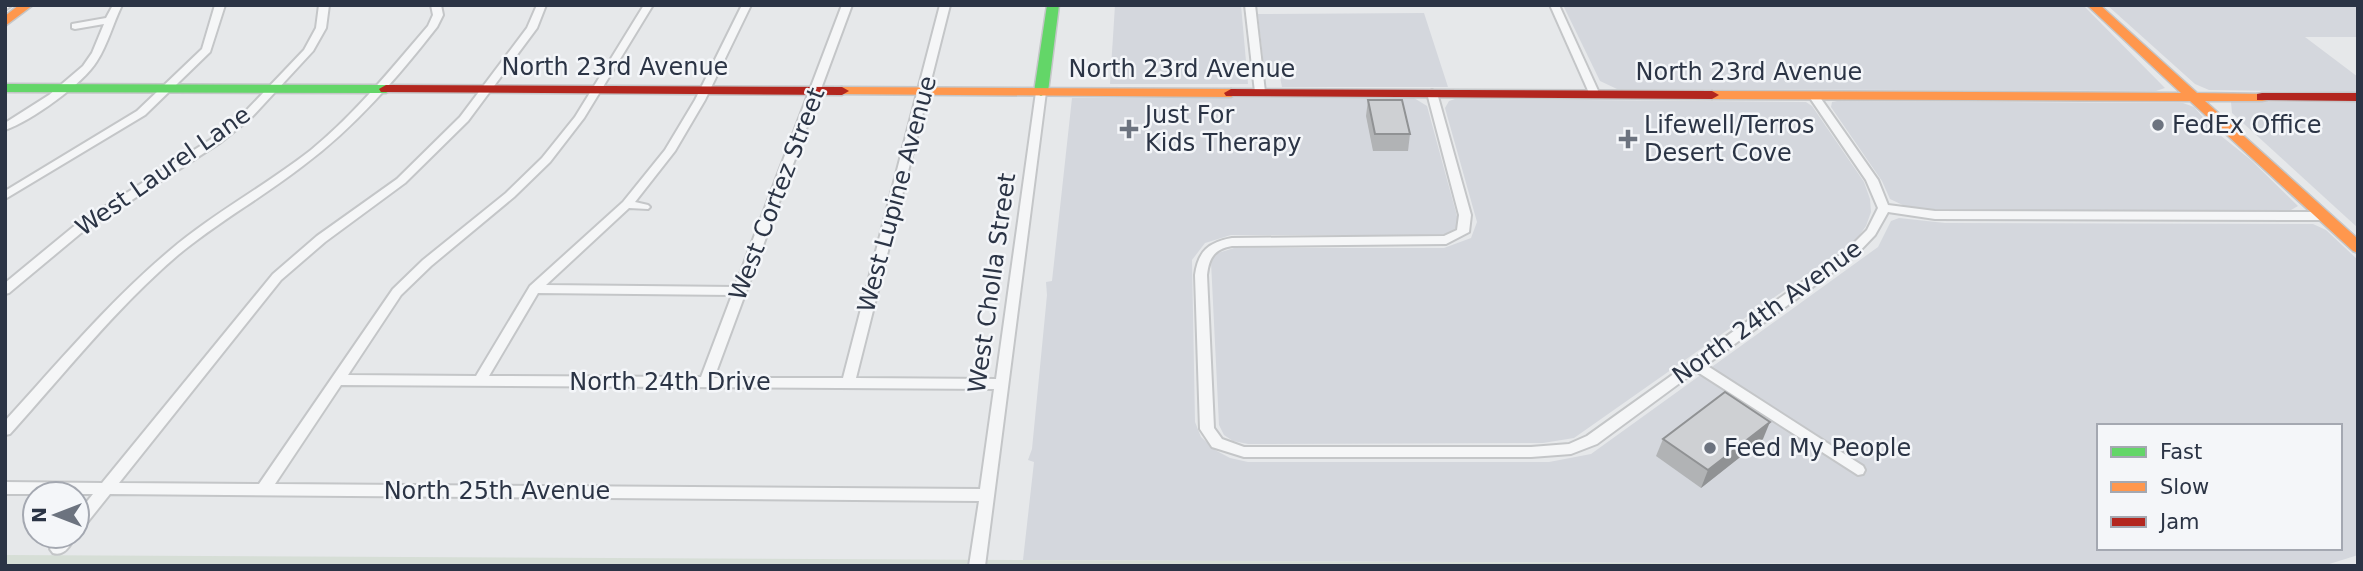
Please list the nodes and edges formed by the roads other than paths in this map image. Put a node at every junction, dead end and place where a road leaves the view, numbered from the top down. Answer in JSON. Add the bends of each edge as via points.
{"nodes":[{"id":1,"x":27,"y":5,"type":"edge"},
{"id":2,"x":118,"y":5,"type":"edge"},
{"id":3,"x":220,"y":5,"type":"edge"},
{"id":4,"x":324,"y":5,"type":"edge"},
{"id":5,"x":436,"y":5,"type":"edge"},
{"id":6,"x":542,"y":5,"type":"edge"},
{"id":7,"x":649,"y":5,"type":"edge"},
{"id":8,"x":747,"y":5,"type":"edge"},
{"id":9,"x":846,"y":5,"type":"edge"},
{"id":10,"x":945,"y":5,"type":"edge"},
{"id":11,"x":1053,"y":5,"type":"edge"},
{"id":12,"x":1250,"y":5,"type":"edge"},
{"id":13,"x":1554,"y":5,"type":"edge"},
{"id":14,"x":2093,"y":5,"type":"edge"},
{"id":15,"x":108,"y":21,"type":"junction"},
{"id":16,"x":5,"y":22,"type":"edge"},
{"id":17,"x":75,"y":26,"type":"dead end"},
{"id":18,"x":5,"y":88,"type":"edge"},
{"id":19,"x":62,"y":88,"type":"junction"},
{"id":20,"x":168,"y":89,"type":"junction"},
{"id":21,"x":273,"y":89,"type":"junction"},
{"id":22,"x":379,"y":89,"type":"junction"},
{"id":23,"x":487,"y":89,"type":"junction"},
{"id":24,"x":597,"y":90,"type":"junction"},
{"id":25,"x":705,"y":91,"type":"junction"},
{"id":26,"x":816,"y":91,"type":"junction"},
{"id":27,"x":923,"y":91,"type":"junction"},
{"id":28,"x":1041,"y":92,"type":"junction"},
{"id":29,"x":1260,"y":92,"type":"junction"},
{"id":30,"x":1432,"y":93,"type":"junction"},
{"id":31,"x":1595,"y":95,"type":"junction"},
{"id":32,"x":1814,"y":95,"type":"junction"},
{"id":33,"x":2193,"y":96,"type":"junction"},
{"id":34,"x":2358,"y":97,"type":"edge"},
{"id":35,"x":5,"y":127,"type":"edge"},
{"id":36,"x":5,"y":195,"type":"edge"},
{"id":37,"x":627,"y":204,"type":"junction"},
{"id":38,"x":644,"y":207,"type":"dead end"},
{"id":39,"x":1884,"y":208,"type":"junction"},
{"id":40,"x":2323,"y":216,"type":"junction"},
{"id":41,"x":2358,"y":248,"type":"edge"},
{"id":42,"x":534,"y":289,"type":"junction"},
{"id":43,"x":5,"y":290,"type":"edge"},
{"id":44,"x":740,"y":291,"type":"junction"},
{"id":45,"x":1695,"y":364,"type":"junction"},
{"id":46,"x":338,"y":380,"type":"junction"},
{"id":47,"x":480,"y":381,"type":"junction"},
{"id":48,"x":706,"y":382,"type":"junction"},
{"id":49,"x":848,"y":383,"type":"junction"},
{"id":50,"x":1002,"y":384,"type":"junction"},
{"id":51,"x":5,"y":430,"type":"edge"},
{"id":52,"x":1858,"y":470,"type":"dead end"},
{"id":53,"x":5,"y":488,"type":"edge"},
{"id":54,"x":107,"y":489,"type":"junction"},
{"id":55,"x":263,"y":490,"type":"junction"},
{"id":56,"x":988,"y":495,"type":"junction"},
{"id":57,"x":91,"y":509,"type":"edge"},
{"id":58,"x":977,"y":566,"type":"edge"}],
"edges":[{"from":1,"to":16,"type":"street"},
{"from":2,"to":15,"type":"street"},
{"from":3,"to":20,"type":"street","via":[[207,50]]},
{"from":4,"to":21,"type":"street","name":"West Laurel Lane","via":[[316,39]]},
{"from":5,"to":22,"type":"street","via":[[438,15],[432,27]]},
{"from":6,"to":23,"type":"street","via":[[532,28]]},
{"from":7,"to":24,"type":"street"},
{"from":8,"to":25,"type":"street"},
{"from":9,"to":26,"type":"street","name":"West Cortez Street"},
{"from":10,"to":27,"type":"street","name":"West Lupine Avenue"},
{"from":11,"to":28,"type":"street","name":"West Cholla Street"},
{"from":12,"to":29,"type":"street"},
{"from":13,"to":31,"type":"street"},
{"from":14,"to":33,"type":"street"},
{"from":15,"to":17,"type":"street"},
{"from":15,"to":19,"type":"street","via":[[93,61]]},
{"from":18,"to":19,"type":"street","name":"North 23rd Avenue"},
{"from":19,"to":20,"type":"street","name":"North 23rd Avenue"},
{"from":19,"to":35,"type":"street","via":[[32,113]]},
{"from":20,"to":21,"type":"street","name":"North 23rd Avenue"},
{"from":20,"to":36,"type":"street","via":[[126,124]]},
{"from":21,"to":22,"type":"street","name":"North 23rd Avenue"},
{"from":21,"to":43,"type":"street","name":"West Laurel Lane","via":[[217,140],[77,230]]},
{"from":22,"to":23,"type":"street","name":"North 23rd Avenue"},
{"from":22,"to":51,"type":"street","via":[[314,154],[172,254]]},
{"from":23,"to":24,"type":"street","name":"North 23rd Avenue"},
{"from":23,"to":54,"type":"street","via":[[422,162],[277,277]]},
{"from":24,"to":25,"type":"street","name":"North 23rd Avenue"},
{"from":24,"to":46,"type":"street","via":[[546,160],[397,292]]},
{"from":25,"to":26,"type":"street","name":"North 23rd Avenue"},
{"from":25,"to":37,"type":"street","via":[[670,151]]},
{"from":26,"to":27,"type":"street","name":"North 23rd Avenue"},
{"from":26,"to":44,"type":"street","name":"West Cortez Street"},
{"from":27,"to":28,"type":"street","name":"North 23rd Avenue"},
{"from":27,"to":49,"type":"street","name":"West Lupine Avenue"},
{"from":28,"to":29,"type":"street","name":"North 23rd Avenue"},
{"from":28,"to":50,"type":"street","name":"West Cholla Street"},
{"from":29,"to":30,"type":"street","name":"North 23rd Avenue"},
{"from":30,"to":31,"type":"street","name":"North 23rd Avenue"},
{"from":30,"to":45,"type":"street","name":"North 24th Avenue","via":[[1465,215],[1463,232],[1438,240],[1232,242],[1207,249],[1201,275],[1207,429],[1213,441],[1244,452],[1572,449],[1592,440]]},
{"from":31,"to":32,"type":"street","name":"North 23rd Avenue"},
{"from":32,"to":33,"type":"street","name":"North 23rd Avenue"},
{"from":32,"to":39,"type":"street","via":[[1872,180]]},
{"from":33,"to":34,"type":"street","name":"North 23rd Avenue"},
{"from":33,"to":40,"type":"street"},
{"from":37,"to":38,"type":"street"},
{"from":37,"to":42,"type":"street"},
{"from":39,"to":40,"type":"street","via":[[1936,215]]},
{"from":39,"to":45,"type":"street","name":"North 24th Avenue","via":[[1870,236],[1851,253]]},
{"from":40,"to":41,"type":"street"},
{"from":42,"to":44,"type":"street"},
{"from":42,"to":47,"type":"street"},
{"from":44,"to":48,"type":"street","name":"West Cortez Street"},
{"from":45,"to":52,"type":"street"},
{"from":46,"to":47,"type":"street","name":"North 24th Drive"},
{"from":46,"to":55,"type":"street"},
{"from":47,"to":48,"type":"street","name":"North 24th Drive"},
{"from":48,"to":49,"type":"street","name":"North 24th Drive"},
{"from":49,"to":50,"type":"street","name":"North 24th Drive"},
{"from":50,"to":56,"type":"street","name":"West Cholla Street"},
{"from":53,"to":54,"type":"street","name":"North 25th Avenue"},
{"from":54,"to":55,"type":"street","name":"North 25th Avenue"},
{"from":54,"to":57,"type":"street"},
{"from":55,"to":56,"type":"street","name":"North 25th Avenue"},
{"from":56,"to":58,"type":"street","name":"West Cholla Street"}]}
